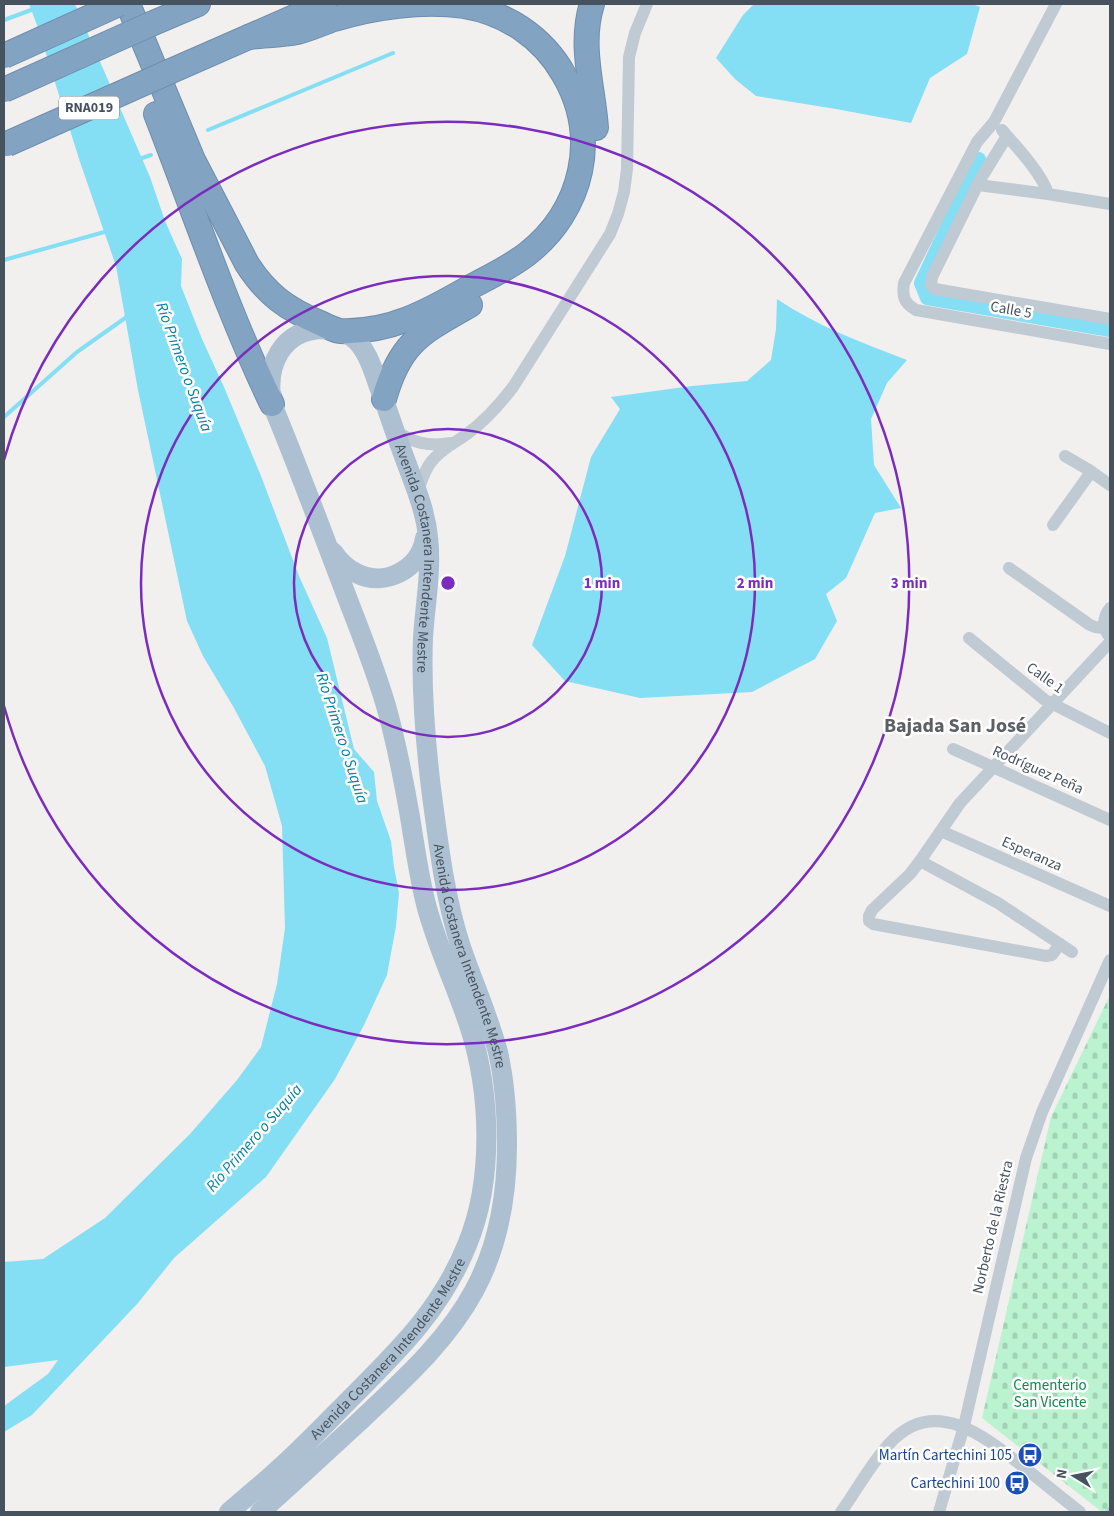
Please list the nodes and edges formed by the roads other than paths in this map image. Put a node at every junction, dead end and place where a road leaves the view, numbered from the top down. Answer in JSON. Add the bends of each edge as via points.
{"nodes":[{"id":1,"x":111,"y":4,"type":"edge"},
{"id":2,"x":119,"y":4,"type":"edge"},
{"id":3,"x":128,"y":4,"type":"edge"},
{"id":4,"x":198,"y":4,"type":"edge"},
{"id":5,"x":324,"y":4,"type":"edge"},
{"id":6,"x":592,"y":4,"type":"edge"},
{"id":7,"x":647,"y":4,"type":"edge"},
{"id":8,"x":1056,"y":4,"type":"edge"},
{"id":9,"x":249,"y":37,"type":"junction"},
{"id":10,"x":4,"y":56,"type":"edge"},
{"id":11,"x":4,"y":90,"type":"edge"},
{"id":12,"x":994,"y":122,"type":"junction"},
{"id":13,"x":1007,"y":136,"type":"junction"},
{"id":14,"x":5,"y":145,"type":"edge"},
{"id":15,"x":978,"y":184,"type":"junction"},
{"id":16,"x":1048,"y":194,"type":"junction"},
{"id":17,"x":1110,"y":204,"type":"edge"},
{"id":18,"x":1110,"y":319,"type":"edge"},
{"id":19,"x":338,"y":331,"type":"junction"},
{"id":20,"x":1110,"y":344,"type":"edge"},
{"id":21,"x":384,"y":399,"type":"junction"},
{"id":22,"x":272,"y":404,"type":"junction"},
{"id":23,"x":393,"y":428,"type":"junction"},
{"id":24,"x":453,"y":443,"type":"junction"},
{"id":25,"x":1065,"y":456,"type":"dead end"},
{"id":26,"x":1091,"y":472,"type":"junction"},
{"id":27,"x":1110,"y":486,"type":"edge"},
{"id":28,"x":417,"y":493,"type":"junction"},
{"id":29,"x":426,"y":523,"type":"junction"},
{"id":30,"x":1053,"y":525,"type":"dead end"},
{"id":31,"x":328,"y":543,"type":"junction"},
{"id":32,"x":1009,"y":568,"type":"dead end"},
{"id":33,"x":1110,"y":608,"type":"edge"},
{"id":34,"x":1108,"y":636,"type":"edge"},
{"id":35,"x":969,"y":638,"type":"dead end"},
{"id":36,"x":1052,"y":705,"type":"junction"},
{"id":37,"x":1110,"y":732,"type":"edge"},
{"id":38,"x":953,"y":749,"type":"dead end"},
{"id":39,"x":995,"y":768,"type":"junction"},
{"id":40,"x":1110,"y":820,"type":"edge"},
{"id":41,"x":941,"y":831,"type":"junction"},
{"id":42,"x":920,"y":861,"type":"junction"},
{"id":43,"x":1110,"y":906,"type":"edge"},
{"id":44,"x":1060,"y":944,"type":"junction"},
{"id":45,"x":1072,"y":952,"type":"dead end"},
{"id":46,"x":1110,"y":960,"type":"edge"},
{"id":47,"x":964,"y":1426,"type":"junction"},
{"id":48,"x":229,"y":1512,"type":"edge"},
{"id":49,"x":260,"y":1512,"type":"edge"},
{"id":50,"x":841,"y":1512,"type":"edge"},
{"id":51,"x":939,"y":1512,"type":"edge"},
{"id":52,"x":1080,"y":1512,"type":"edge"}],
"edges":[{"from":1,"to":22,"type":"highway","via":[[216,275]]},
{"from":2,"to":10,"type":"highway","bridge":true},
{"from":3,"to":19,"type":"highway","via":[[193,160],[247,264],[280,302]]},
{"from":4,"to":11,"type":"highway","bridge":true},
{"from":5,"to":9,"type":"highway","number":"RNA019"},
{"from":6,"to":21,"type":"highway","via":[[586,54],[595,118],[596,158],[594,175],[581,212],[564,238],[542,260],[408,346],[394,368]]},
{"from":7,"to":24,"type":"street","via":[[629,57],[627,169],[624,192],[610,234],[513,387],[492,412]]},
{"from":8,"to":12,"type":"street"},
{"from":9,"to":14,"type":"highway","number":"RNA019","bridge":true},
{"from":9,"to":19,"type":"highway","via":[[296,32],[352,14],[390,8],[446,5],[480,10],[511,21],[539,41],[561,68],[580,112],[583,145],[576,189],[560,219],[538,244],[513,264],[414,317],[386,327]]},
{"from":12,"to":13,"type":"street"},
{"from":12,"to":20,"type":"street","name":"Calle 5","via":[[977,142],[904,283],[902,295],[916,310]]},
{"from":13,"to":15,"type":"street"},
{"from":13,"to":16,"type":"street"},
{"from":15,"to":16,"type":"street"},
{"from":15,"to":18,"type":"street","via":[[931,286]]},
{"from":16,"to":17,"type":"street"},
{"from":19,"to":21,"type":"main road","name":"Avenida Costanera Intendente Mestre","via":[[354,338],[365,353]]},
{"from":19,"to":22,"type":"main road","name":"Avenida Costanera Intendente Mestre","via":[[311,331],[283,346],[270,380]]},
{"from":21,"to":23,"type":"main road","name":"Avenida Costanera Intendente Mestre"},
{"from":22,"to":31,"type":"main road","name":"Avenida Costanera Intendente Mestre"},
{"from":23,"to":24,"type":"street","via":[[418,443]]},
{"from":23,"to":28,"type":"main road","name":"Avenida Costanera Intendente Mestre"},
{"from":24,"to":28,"type":"street","via":[[430,463]]},
{"from":25,"to":26,"type":"street"},
{"from":26,"to":27,"type":"street"},
{"from":26,"to":30,"type":"street"},
{"from":28,"to":29,"type":"main road","name":"Avenida Costanera Intendente Mestre"},
{"from":29,"to":31,"type":"main road","via":[[425,540],[412,566],[382,578],[365,577],[350,570]]},
{"from":29,"to":49,"type":"main road","name":"Avenida Costanera Intendente Mestre","via":[[429,549],[422,667],[429,769],[453,919],[504,1080],[507,1179],[503,1206],[497,1234],[474,1291],[432,1349]]},
{"from":31,"to":48,"type":"main road","name":"Avenida Costanera Intendente Mestre","via":[[380,687],[404,782],[426,907],[478,1056],[485,1110],[484,1174],[469,1242],[458,1267],[421,1325],[309,1439]]},
{"from":32,"to":34,"type":"street"},
{"from":33,"to":34,"type":"street","via":[[1104,620]]},
{"from":34,"to":36,"type":"street"},
{"from":35,"to":36,"type":"street","name":"Calle 1"},
{"from":36,"to":37,"type":"street","name":"Calle 1"},
{"from":36,"to":39,"type":"street"},
{"from":38,"to":39,"type":"street","name":"Rodríguez Peña"},
{"from":39,"to":40,"type":"street","name":"Rodríguez Peña"},
{"from":39,"to":41,"type":"street","via":[[960,803]]},
{"from":41,"to":42,"type":"street"},
{"from":41,"to":43,"type":"street","name":"Esperanza"},
{"from":42,"to":44,"type":"street","via":[[983,895]]},
{"from":42,"to":44,"type":"street","via":[[872,910],[869,921],[1046,956],[1052,955]]},
{"from":44,"to":45,"type":"street"},
{"from":46,"to":47,"type":"street","name":"Norberto de la Riestra","via":[[1042,1112],[1026,1158]]},
{"from":47,"to":50,"type":"street","via":[[939,1420],[909,1428],[890,1442]]},
{"from":47,"to":51,"type":"street","name":"Norberto de la Riestra"},
{"from":47,"to":52,"type":"street","via":[[998,1446]]}]}
